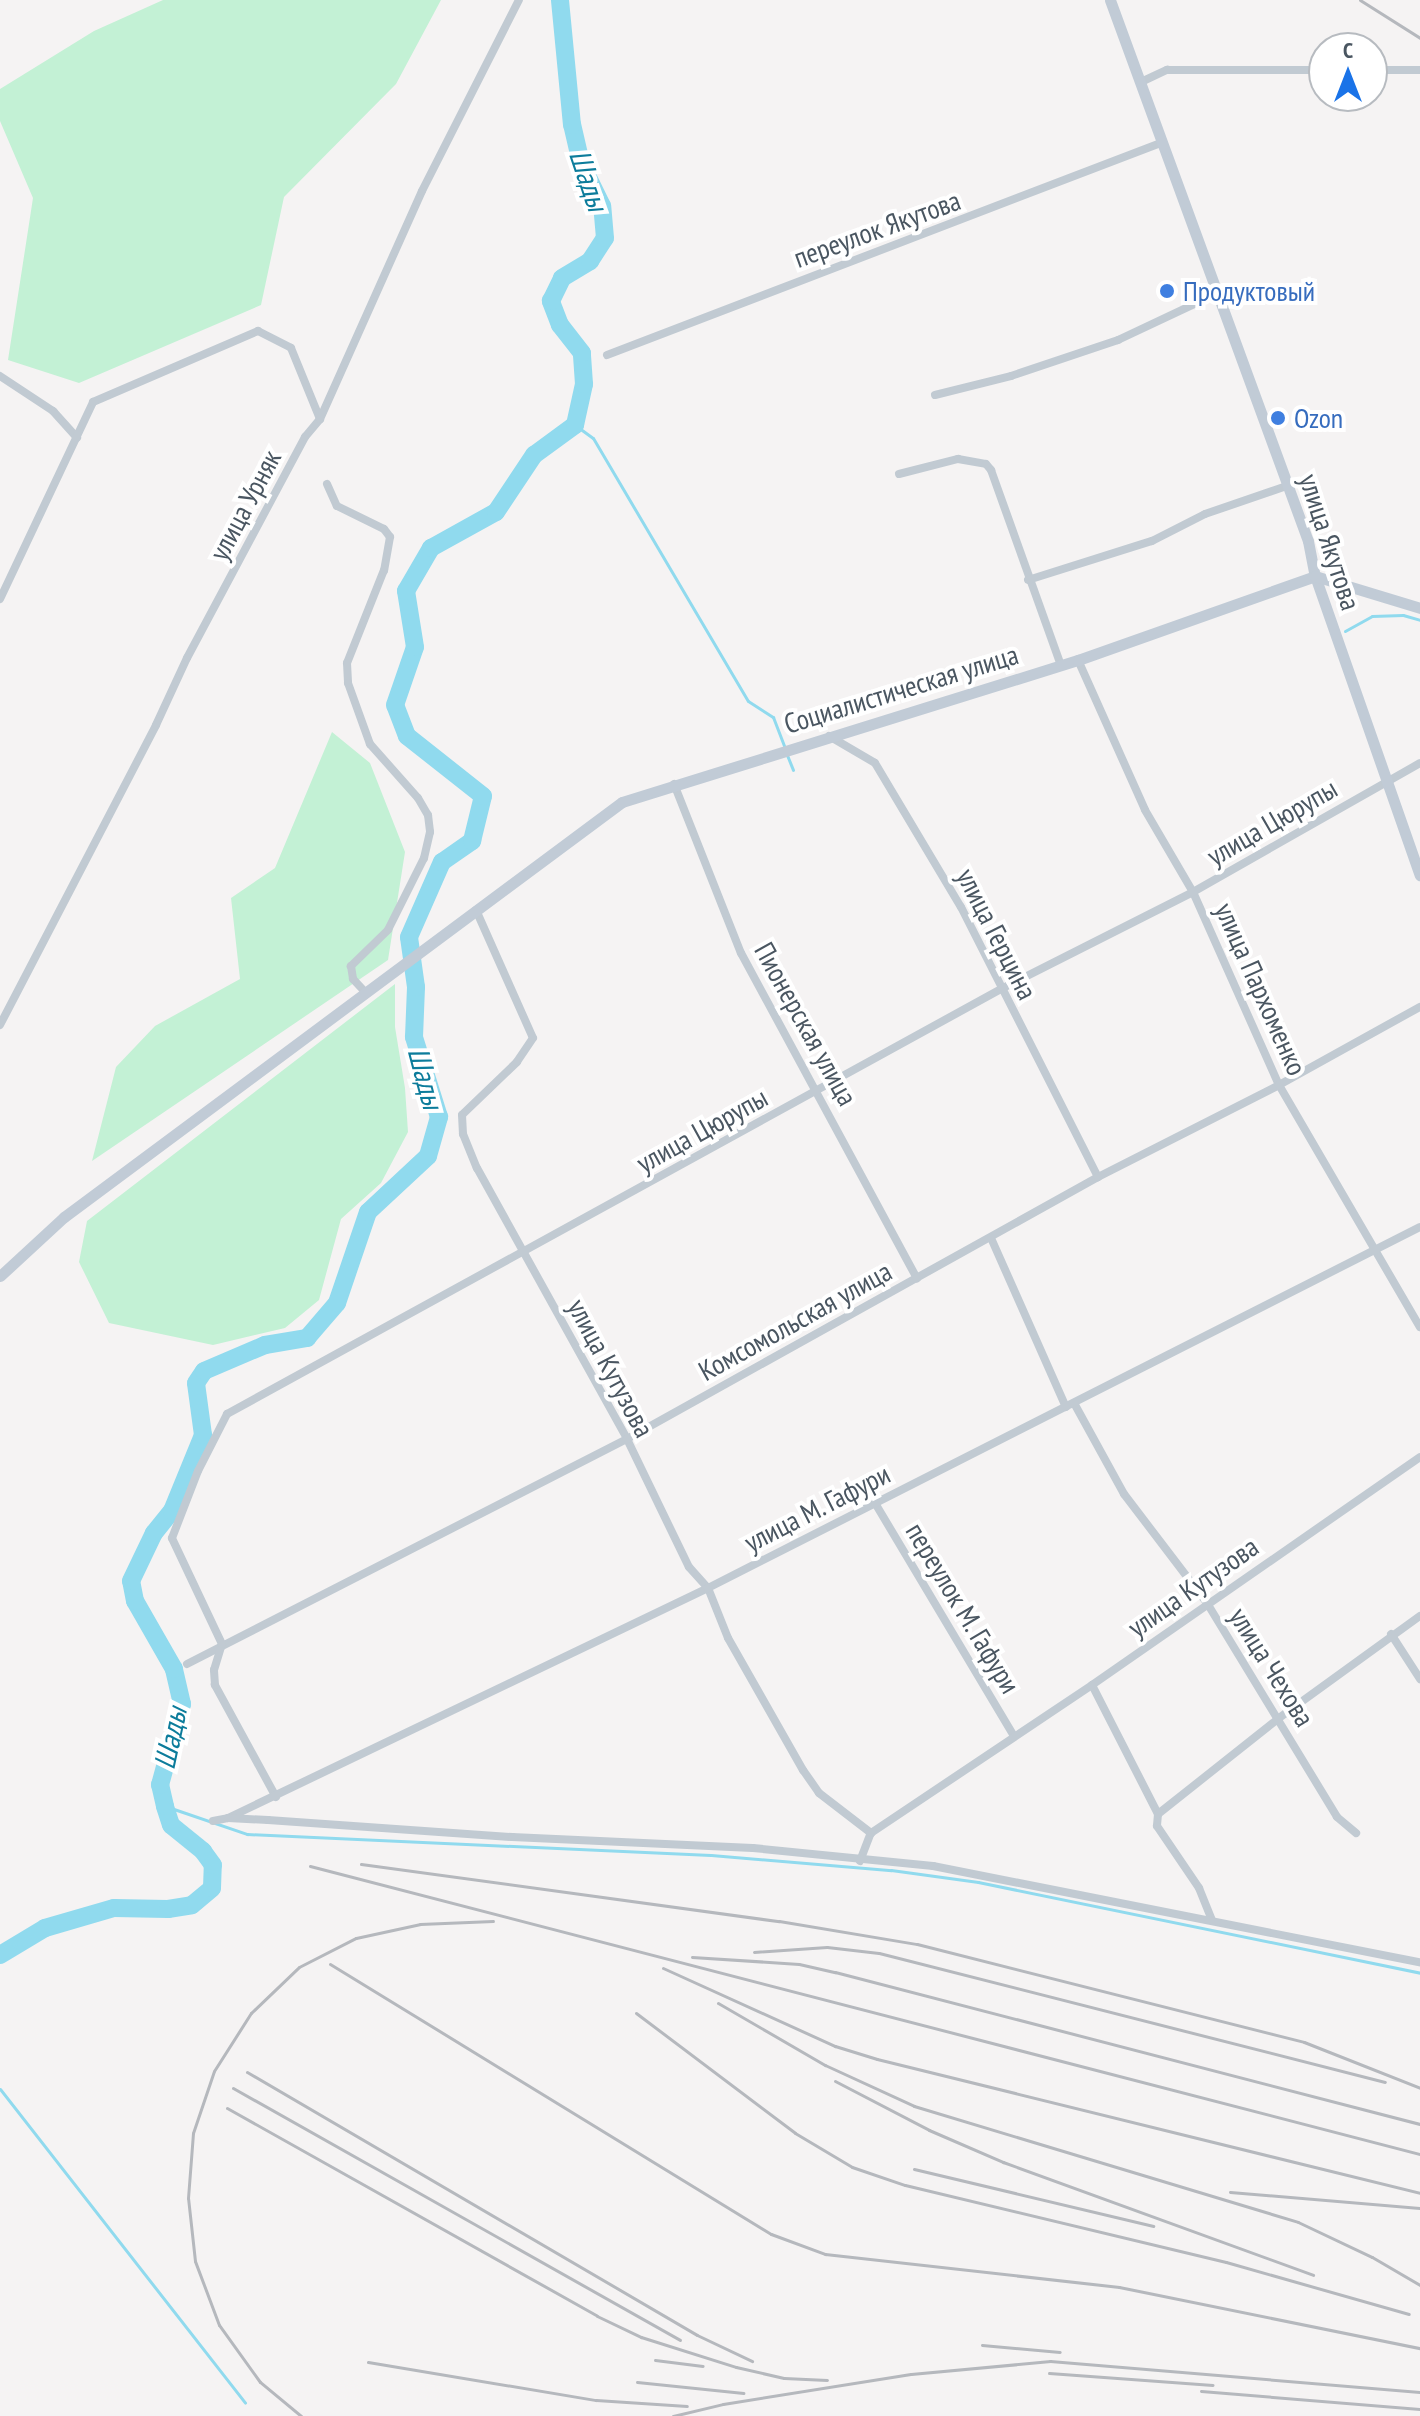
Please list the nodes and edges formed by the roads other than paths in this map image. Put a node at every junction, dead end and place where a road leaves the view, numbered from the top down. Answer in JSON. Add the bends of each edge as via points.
{"nodes":[{"id":1,"x":519,"y":0,"type":"edge"},
{"id":2,"x":1110,"y":0,"type":"edge"},
{"id":3,"x":1308,"y":70,"type":"edge"},
{"id":4,"x":1388,"y":70,"type":"edge"},
{"id":5,"x":1420,"y":70,"type":"edge"},
{"id":6,"x":1141,"y":82,"type":"junction"},
{"id":7,"x":1163,"y":142,"type":"junction"},
{"id":8,"x":1218,"y":293,"type":"junction"},
{"id":9,"x":607,"y":355,"type":"dead end"},
{"id":10,"x":0,"y":376,"type":"edge"},
{"id":11,"x":935,"y":395,"type":"dead end"},
{"id":12,"x":320,"y":419,"type":"junction"},
{"id":13,"x":77,"y":438,"type":"junction"},
{"id":14,"x":899,"y":474,"type":"dead end"},
{"id":15,"x":327,"y":484,"type":"dead end"},
{"id":16,"x":1287,"y":486,"type":"junction"},
{"id":17,"x":1315,"y":576,"type":"junction"},
{"id":18,"x":1028,"y":580,"type":"junction"},
{"id":19,"x":0,"y":599,"type":"edge"},
{"id":20,"x":1420,"y":608,"type":"edge"},
{"id":21,"x":1078,"y":660,"type":"junction"},
{"id":22,"x":1061,"y":665,"type":"junction"},
{"id":23,"x":828,"y":736,"type":"junction"},
{"id":24,"x":1420,"y":763,"type":"edge"},
{"id":25,"x":1385,"y":783,"type":"junction"},
{"id":26,"x":674,"y":784,"type":"junction"},
{"id":27,"x":1420,"y":875,"type":"edge"},
{"id":28,"x":1193,"y":892,"type":"junction"},
{"id":29,"x":476,"y":910,"type":"junction"},
{"id":30,"x":1001,"y":989,"type":"junction"},
{"id":31,"x":366,"y":993,"type":"junction"},
{"id":32,"x":1420,"y":1007,"type":"edge"},
{"id":33,"x":0,"y":1025,"type":"edge"},
{"id":34,"x":1279,"y":1085,"type":"junction"},
{"id":35,"x":818,"y":1091,"type":"junction"},
{"id":36,"x":1098,"y":1177,"type":"junction"},
{"id":37,"x":1420,"y":1227,"type":"edge"},
{"id":38,"x":991,"y":1238,"type":"junction"},
{"id":39,"x":1375,"y":1251,"type":"junction"},
{"id":40,"x":522,"y":1253,"type":"junction"},
{"id":41,"x":0,"y":1276,"type":"edge"},
{"id":42,"x":917,"y":1278,"type":"junction"},
{"id":43,"x":1420,"y":1327,"type":"edge"},
{"id":44,"x":1070,"y":1405,"type":"junction"},
{"id":45,"x":627,"y":1439,"type":"junction"},
{"id":46,"x":1420,"y":1457,"type":"edge"},
{"id":47,"x":875,"y":1503,"type":"junction"},
{"id":48,"x":708,"y":1588,"type":"junction"},
{"id":49,"x":1207,"y":1603,"type":"junction"},
{"id":50,"x":1420,"y":1616,"type":"edge"},
{"id":51,"x":1391,"y":1634,"type":"junction"},
{"id":52,"x":222,"y":1644,"type":"junction"},
{"id":53,"x":187,"y":1664,"type":"dead end"},
{"id":54,"x":1420,"y":1679,"type":"edge"},
{"id":55,"x":1092,"y":1685,"type":"junction"},
{"id":56,"x":1279,"y":1718,"type":"junction"},
{"id":57,"x":1014,"y":1736,"type":"junction"},
{"id":58,"x":276,"y":1797,"type":"junction"},
{"id":59,"x":1158,"y":1814,"type":"junction"},
{"id":60,"x":228,"y":1818,"type":"junction"},
{"id":61,"x":213,"y":1821,"type":"dead end"},
{"id":62,"x":871,"y":1833,"type":"junction"},
{"id":63,"x":1356,"y":1833,"type":"dead end"},
{"id":64,"x":860,"y":1861,"type":"junction"},
{"id":65,"x":1212,"y":1921,"type":"junction"},
{"id":66,"x":1420,"y":1962,"type":"edge"}],
"edges":[{"from":1,"to":12,"type":"street","name":"улица Урняк","via":[[422,191]]},
{"from":2,"to":6,"type":"street","name":"улица Якутова"},
{"from":3,"to":6,"type":"street","via":[[1167,70]]},
{"from":4,"to":5,"type":"street"},
{"from":6,"to":7,"type":"street","name":"улица Якутова"},
{"from":7,"to":8,"type":"street","name":"улица Якутова"},
{"from":7,"to":9,"type":"street","name":"переулок Якутова"},
{"from":8,"to":11,"type":"street","via":[[1118,340]]},
{"from":8,"to":16,"type":"street","name":"улица Якутова"},
{"from":10,"to":13,"type":"street","via":[[53,411]]},
{"from":12,"to":13,"type":"street","via":[[291,348],[258,331],[93,402]]},
{"from":12,"to":33,"type":"street","name":"улица Урняк","via":[[305,437],[187,658]]},
{"from":13,"to":19,"type":"street"},
{"from":14,"to":18,"type":"street","via":[[958,459],[986,464]]},
{"from":15,"to":31,"type":"street","via":[[337,506],[390,537],[384,570],[347,663],[348,683],[370,744],[418,798],[430,832],[424,858],[388,930],[351,966],[353,979]]},
{"from":16,"to":17,"type":"street","name":"улица Якутова"},
{"from":16,"to":18,"type":"street","via":[[1205,514],[1152,541]]},
{"from":17,"to":20,"type":"street"},
{"from":17,"to":21,"type":"street","name":"Социалистическая улица"},
{"from":17,"to":25,"type":"street","name":"улица Якутова"},
{"from":18,"to":22,"type":"street"},
{"from":21,"to":22,"type":"street","name":"Социалистическая улица"},
{"from":21,"to":28,"type":"street","name":"улица Пархоменко","via":[[1145,810]]},
{"from":22,"to":23,"type":"street","name":"Социалистическая улица"},
{"from":23,"to":26,"type":"street","name":"Социалистическая улица"},
{"from":23,"to":30,"type":"street","name":"улица Герцина","via":[[875,763],[961,907]]},
{"from":24,"to":25,"type":"street","name":"улица Цюрупы"},
{"from":25,"to":27,"type":"street","name":"улица Якутова"},
{"from":25,"to":28,"type":"street","name":"улица Цюрупы"},
{"from":26,"to":29,"type":"street","name":"Социалистическая улица","via":[[622,802]]},
{"from":26,"to":35,"type":"street","name":"Пионерская улица","via":[[741,953]]},
{"from":28,"to":30,"type":"street","name":"улица Цюрупы"},
{"from":28,"to":34,"type":"street","name":"улица Пархоменко"},
{"from":29,"to":31,"type":"street","name":"Социалистическая улица"},
{"from":29,"to":40,"type":"street","name":"улица Кутузова","via":[[533,1038],[517,1062],[462,1115],[463,1134]]},
{"from":30,"to":35,"type":"street","name":"улица Цюрупы"},
{"from":30,"to":36,"type":"street","name":"улица Герцина"},
{"from":31,"to":41,"type":"street","name":"Социалистическая улица","via":[[64,1217]]},
{"from":32,"to":34,"type":"street","name":"Комсомольская улица"},
{"from":34,"to":36,"type":"street","name":"Комсомольская улица"},
{"from":34,"to":39,"type":"street","name":"улица Пархоменко"},
{"from":35,"to":40,"type":"street","name":"улица Цюрупы"},
{"from":35,"to":42,"type":"street","name":"Пионерская улица"},
{"from":36,"to":38,"type":"street","name":"Комсомольская улица"},
{"from":37,"to":39,"type":"street","name":"улица М. Гафури"},
{"from":38,"to":42,"type":"street","name":"Комсомольская улица"},
{"from":38,"to":44,"type":"street","name":"улица Чехова"},
{"from":39,"to":43,"type":"street","name":"улица Пархоменко"},
{"from":39,"to":44,"type":"street","name":"улица М. Гафури"},
{"from":40,"to":45,"type":"street","name":"улица Кутузова"},
{"from":40,"to":52,"type":"street","name":"улица Цюрупы","via":[[227,1414],[172,1538]]},
{"from":42,"to":45,"type":"street","name":"Комсомольская улица"},
{"from":44,"to":47,"type":"street","name":"улица М. Гафури"},
{"from":44,"to":49,"type":"street","name":"улица Чехова","via":[[1124,1494]]},
{"from":45,"to":48,"type":"street","name":"улица Кутузова","via":[[689,1567]]},
{"from":45,"to":52,"type":"street","name":"Комсомольская улица"},
{"from":46,"to":49,"type":"street","name":"улица Кутузова"},
{"from":47,"to":48,"type":"street","name":"улица М. Гафури"},
{"from":47,"to":57,"type":"street","name":"переулок М. Гафури"},
{"from":48,"to":58,"type":"street","name":"улица М. Гафури"},
{"from":48,"to":62,"type":"street","name":"улица Кутузова","via":[[728,1638],[803,1770],[819,1793]]},
{"from":49,"to":55,"type":"street","name":"улица Кутузова"},
{"from":49,"to":56,"type":"street","name":"улица Чехова"},
{"from":50,"to":51,"type":"street"},
{"from":51,"to":54,"type":"street"},
{"from":51,"to":56,"type":"street"},
{"from":52,"to":53,"type":"street","name":"Комсомольская улица"},
{"from":52,"to":58,"type":"street","via":[[215,1685]]},
{"from":55,"to":57,"type":"street","name":"улица Кутузова"},
{"from":55,"to":59,"type":"street"},
{"from":56,"to":59,"type":"street"},
{"from":56,"to":63,"type":"street","name":"улица Чехова","via":[[1337,1817]]},
{"from":57,"to":62,"type":"street","name":"улица Кутузова"},
{"from":58,"to":60,"type":"street","name":"улица М. Гафури"},
{"from":59,"to":65,"type":"street","via":[[1157,1826],[1199,1888]]},
{"from":60,"to":61,"type":"street"},
{"from":60,"to":64,"type":"street","via":[[753,1848]]},
{"from":62,"to":64,"type":"street"},
{"from":64,"to":65,"type":"street","via":[[972,1871]]},
{"from":65,"to":66,"type":"street"}]}
